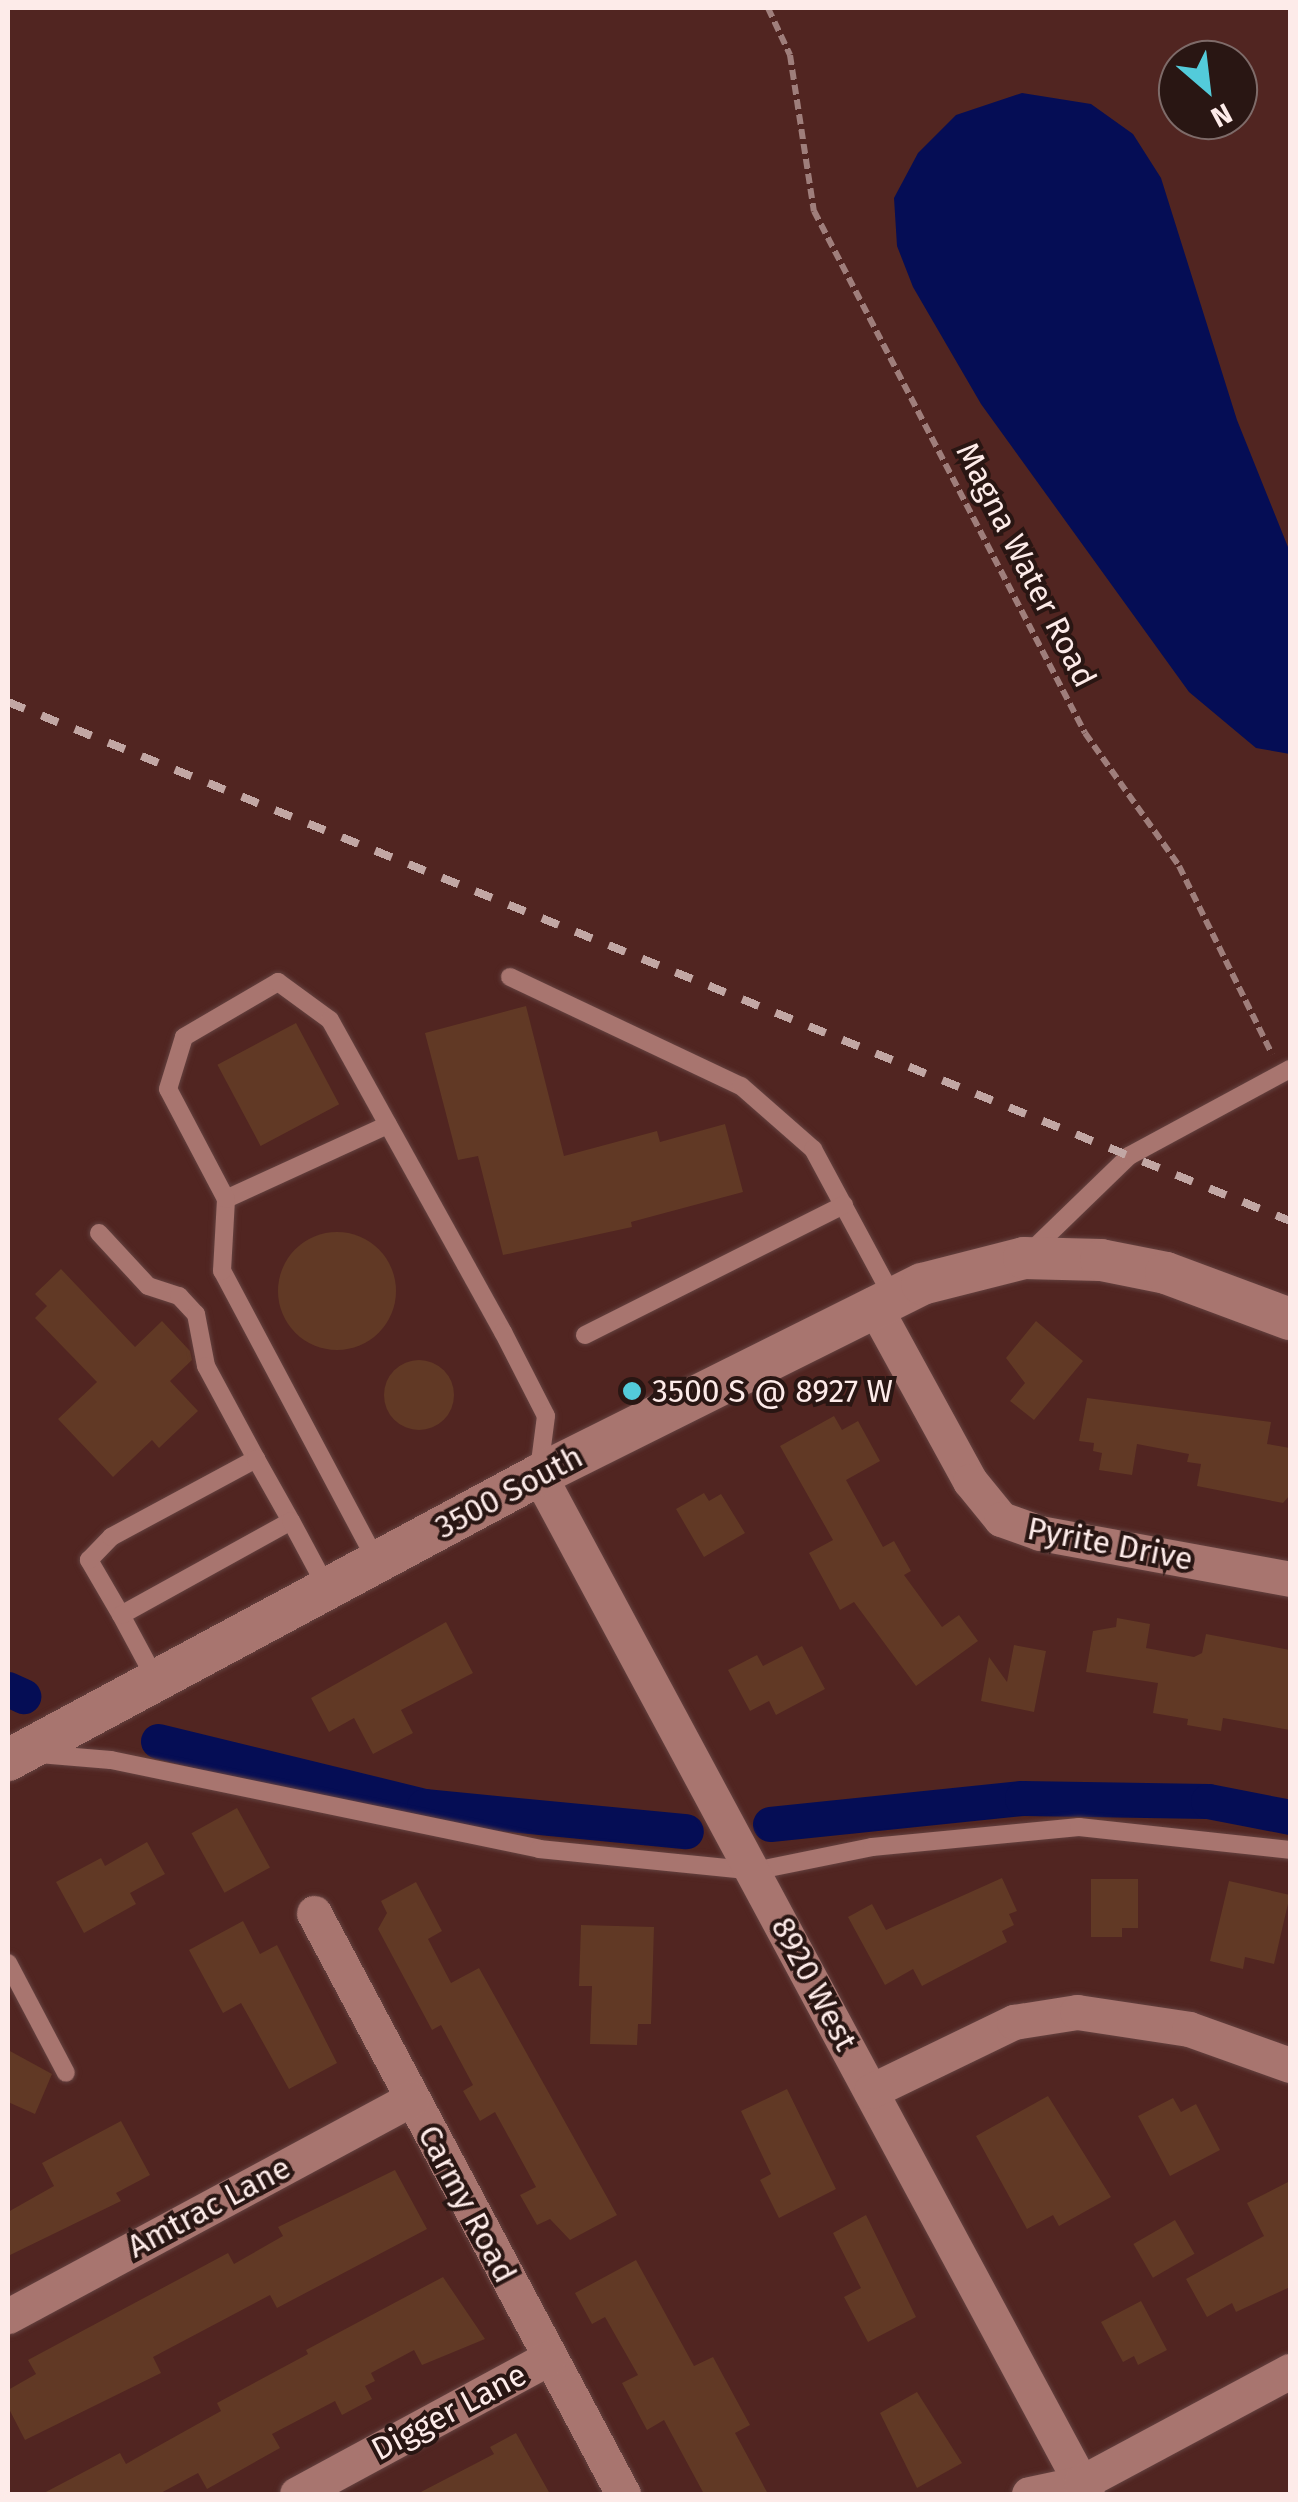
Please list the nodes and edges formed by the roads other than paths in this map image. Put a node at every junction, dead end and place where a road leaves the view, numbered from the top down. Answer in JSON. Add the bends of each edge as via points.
{"nodes":[{"id":1,"x":510,"y":977,"type":"dead end"},
{"id":2,"x":1286,"y":1071,"type":"edge"},
{"id":3,"x":388,"y":1125,"type":"junction"},
{"id":4,"x":226,"y":1199,"type":"junction"},
{"id":5,"x":844,"y":1205,"type":"junction"},
{"id":6,"x":99,"y":1233,"type":"dead end"},
{"id":7,"x":1024,"y":1258,"type":"junction"},
{"id":8,"x":883,"y":1300,"type":"junction"},
{"id":9,"x":1290,"y":1320,"type":"edge"},
{"id":10,"x":585,"y":1335,"type":"dead end"},
{"id":11,"x":256,"y":1460,"type":"junction"},
{"id":12,"x":539,"y":1475,"type":"junction"},
{"id":13,"x":291,"y":1521,"type":"junction"},
{"id":14,"x":377,"y":1562,"type":"junction"},
{"id":15,"x":1290,"y":1580,"type":"edge"},
{"id":16,"x":327,"y":1588,"type":"junction"},
{"id":17,"x":121,"y":1615,"type":"junction"},
{"id":18,"x":156,"y":1680,"type":"junction"},
{"id":19,"x":17,"y":1750,"type":"edge"},
{"id":20,"x":1290,"y":1850,"type":"edge"},
{"id":21,"x":746,"y":1858,"type":"junction"},
{"id":22,"x":314,"y":1913,"type":"dead end"},
{"id":23,"x":8,"y":1962,"type":"edge"},
{"id":24,"x":1290,"y":2065,"type":"edge"},
{"id":25,"x":66,"y":2073,"type":"dead end"},
{"id":26,"x":871,"y":2091,"type":"junction"},
{"id":27,"x":411,"y":2098,"type":"junction"},
{"id":28,"x":8,"y":2316,"type":"edge"},
{"id":29,"x":549,"y":2358,"type":"junction"},
{"id":30,"x":1290,"y":2371,"type":"edge"},
{"id":31,"x":1084,"y":2489,"type":"edge"},
{"id":32,"x":297,"y":2494,"type":"edge"},
{"id":33,"x":624,"y":2494,"type":"edge"},
{"id":34,"x":1029,"y":2494,"type":"edge"}],
"edges":[{"from":1,"to":5,"type":"lane","via":[[740,1086],[813,1149]]},
{"from":2,"to":7,"type":"lane","via":[[1129,1156]]},
{"from":3,"to":4,"type":"lane"},
{"from":3,"to":4,"type":"lane","via":[[330,1020],[278,982],[184,1036],[168,1089]]},
{"from":3,"to":12,"type":"lane","via":[[546,1416]]},
{"from":4,"to":14,"type":"lane","via":[[222,1271]]},
{"from":5,"to":8,"type":"lane"},
{"from":5,"to":10,"type":"lane"},
{"from":6,"to":11,"type":"lane","via":[[148,1286],[179,1296],[196,1314],[206,1366]]},
{"from":7,"to":8,"type":"street","name":"3500 South","via":[[968,1269]]},
{"from":7,"to":9,"type":"street","name":"3500 South","via":[[1100,1260],[1166,1274]]},
{"from":8,"to":12,"type":"street","name":"3500 South"},
{"from":8,"to":15,"type":"street","name":"Pyrite Drive","via":[[970,1481],[1001,1518],[1040,1533]]},
{"from":11,"to":13,"type":"lane"},
{"from":11,"to":17,"type":"lane","via":[[111,1537],[88,1560]]},
{"from":12,"to":14,"type":"street","name":"3500 South"},
{"from":12,"to":21,"type":"street","name":"8920 West"},
{"from":13,"to":16,"type":"lane"},
{"from":13,"to":17,"type":"lane"},
{"from":14,"to":16,"type":"street","name":"3500 South"},
{"from":16,"to":18,"type":"street","name":"3500 South"},
{"from":17,"to":18,"type":"lane"},
{"from":18,"to":19,"type":"street","name":"3500 South"},
{"from":19,"to":21,"type":"lane","via":[[111,1760],[539,1849]]},
{"from":20,"to":21,"type":"lane","via":[[1079,1826]]},
{"from":21,"to":26,"type":"street","name":"8920 West"},
{"from":22,"to":27,"type":"street","name":"Carmy Road"},
{"from":23,"to":25,"type":"lane"},
{"from":24,"to":26,"type":"street","via":[[1189,2029],[1077,2012],[1014,2022]]},
{"from":26,"to":31,"type":"street","name":"8920 West"},
{"from":27,"to":28,"type":"street","name":"Amtrac Lane"},
{"from":27,"to":29,"type":"street","name":"Carmy Road"},
{"from":29,"to":32,"type":"street","name":"Digger Lane"},
{"from":29,"to":33,"type":"street","name":"Carmy Road"},
{"from":30,"to":31,"type":"street"},
{"from":31,"to":34,"type":"street"}]}
